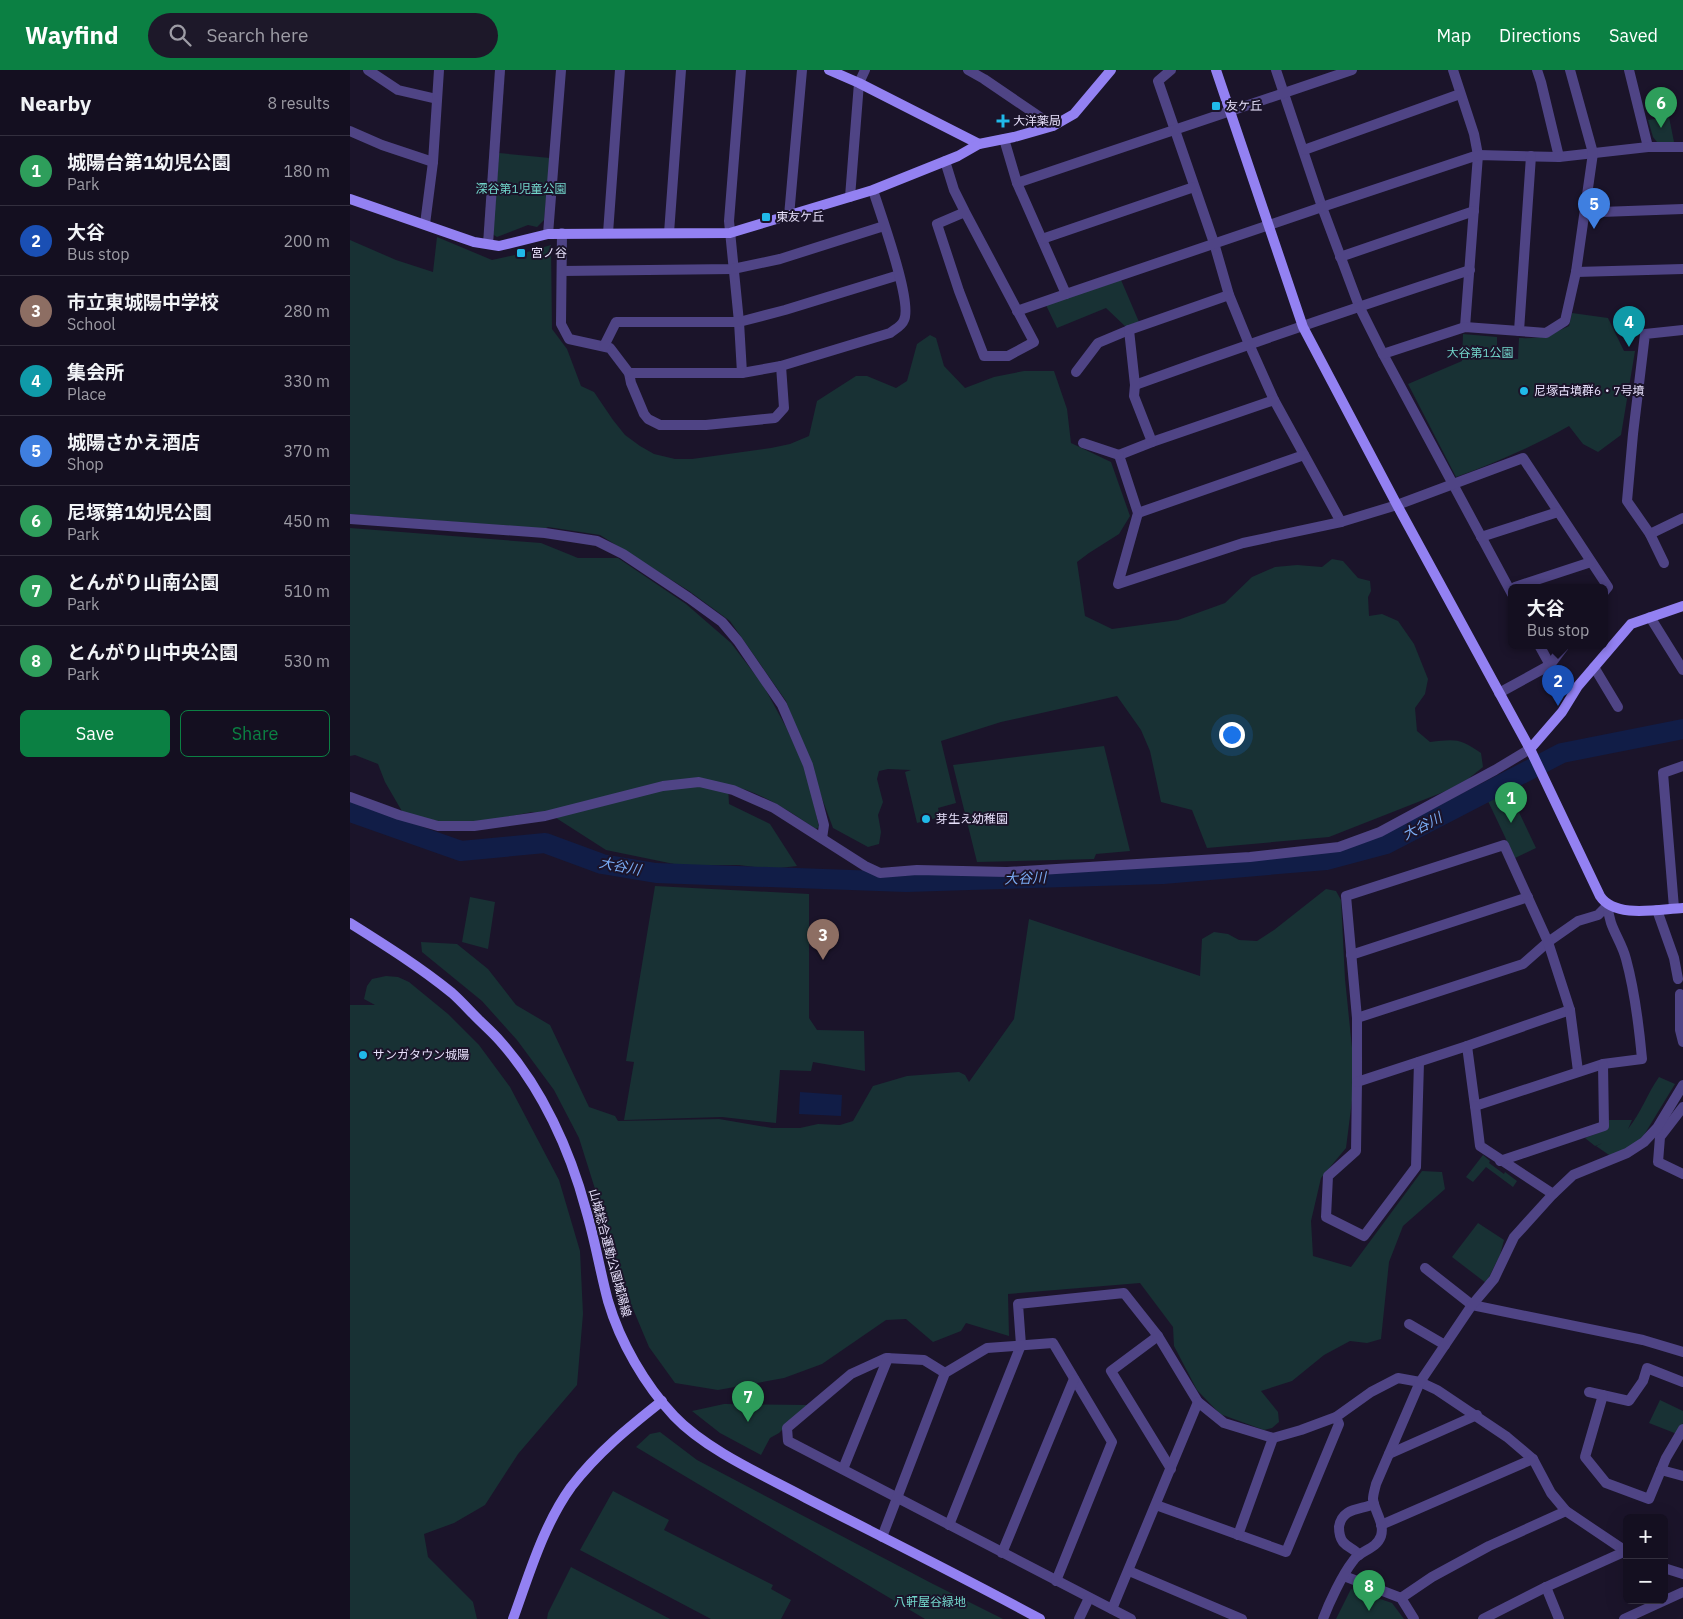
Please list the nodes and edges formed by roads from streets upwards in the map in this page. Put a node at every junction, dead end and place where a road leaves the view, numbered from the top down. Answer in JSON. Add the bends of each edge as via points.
{"nodes":[{"id":1,"x":368,"y":70,"type":"edge"},
{"id":2,"x":439,"y":70,"type":"edge"},
{"id":3,"x":500,"y":70,"type":"edge"},
{"id":4,"x":561,"y":70,"type":"edge"},
{"id":5,"x":620,"y":70,"type":"edge"},
{"id":6,"x":681,"y":70,"type":"edge"},
{"id":7,"x":741,"y":70,"type":"edge"},
{"id":8,"x":802,"y":70,"type":"edge"},
{"id":9,"x":829,"y":70,"type":"edge"},
{"id":10,"x":865,"y":70,"type":"edge"},
{"id":11,"x":968,"y":70,"type":"edge"},
{"id":12,"x":1111,"y":70,"type":"edge"},
{"id":13,"x":1171,"y":70,"type":"edge"},
{"id":14,"x":1216,"y":70,"type":"edge"},
{"id":15,"x":1276,"y":70,"type":"edge"},
{"id":16,"x":1352,"y":70,"type":"edge"},
{"id":17,"x":1453,"y":70,"type":"edge"},
{"id":18,"x":1537,"y":70,"type":"edge"},
{"id":19,"x":1570,"y":70,"type":"edge"},
{"id":20,"x":1629,"y":70,"type":"edge"},
{"id":21,"x":1337,"y":72,"type":"edge"},
{"id":22,"x":859,"y":83,"type":"junction"},
{"id":23,"x":1284,"y":93,"type":"junction"},
{"id":24,"x":1460,"y":94,"type":"junction"},
{"id":25,"x":437,"y":99,"type":"junction"},
{"id":26,"x":1229,"y":111,"type":"junction"},
{"id":27,"x":1053,"y":126,"type":"junction"},
{"id":28,"x":1174,"y":130,"type":"junction"},
{"id":29,"x":350,"y":131,"type":"edge"},
{"id":30,"x":1004,"y":139,"type":"junction"},
{"id":31,"x":979,"y":144,"type":"junction"},
{"id":32,"x":1648,"y":147,"type":"junction"},
{"id":33,"x":1683,"y":147,"type":"edge"},
{"id":34,"x":1304,"y":150,"type":"junction"},
{"id":35,"x":1593,"y":153,"type":"junction"},
{"id":36,"x":1478,"y":155,"type":"junction"},
{"id":37,"x":1531,"y":156,"type":"junction"},
{"id":38,"x":1559,"y":157,"type":"junction"},
{"id":39,"x":945,"y":161,"type":"junction"},
{"id":40,"x":433,"y":162,"type":"junction"},
{"id":41,"x":1017,"y":183,"type":"junction"},
{"id":42,"x":1194,"y":187,"type":"junction"},
{"id":43,"x":873,"y":190,"type":"junction"},
{"id":44,"x":850,"y":197,"type":"junction"},
{"id":45,"x":350,"y":199,"type":"edge"},
{"id":46,"x":1322,"y":206,"type":"junction"},
{"id":47,"x":1683,"y":209,"type":"edge"},
{"id":48,"x":1474,"y":210,"type":"junction"},
{"id":49,"x":1585,"y":211,"type":"junction"},
{"id":50,"x":965,"y":212,"type":"junction"},
{"id":51,"x":789,"y":216,"type":"junction"},
{"id":52,"x":425,"y":224,"type":"junction"},
{"id":53,"x":1269,"y":225,"type":"junction"},
{"id":54,"x":884,"y":226,"type":"junction"},
{"id":55,"x":562,"y":233,"type":"junction"},
{"id":56,"x":608,"y":233,"type":"junction"},
{"id":57,"x":669,"y":233,"type":"junction"},
{"id":58,"x":730,"y":233,"type":"junction"},
{"id":59,"x":548,"y":234,"type":"junction"},
{"id":60,"x":1042,"y":239,"type":"junction"},
{"id":61,"x":488,"y":244,"type":"junction"},
{"id":62,"x":1214,"y":244,"type":"junction"},
{"id":63,"x":1340,"y":257,"type":"junction"},
{"id":64,"x":733,"y":269,"type":"junction"},
{"id":65,"x":1683,"y":269,"type":"edge"},
{"id":66,"x":1470,"y":270,"type":"junction"},
{"id":67,"x":562,"y":271,"type":"junction"},
{"id":68,"x":1576,"y":272,"type":"junction"},
{"id":69,"x":899,"y":275,"type":"junction"},
{"id":70,"x":1066,"y":294,"type":"junction"},
{"id":71,"x":1229,"y":295,"type":"junction"},
{"id":72,"x":1359,"y":306,"type":"junction"},
{"id":73,"x":1017,"y":311,"type":"junction"},
{"id":74,"x":739,"y":322,"type":"junction"},
{"id":75,"x":1303,"y":327,"type":"junction"},
{"id":76,"x":1465,"y":327,"type":"junction"},
{"id":77,"x":1130,"y":330,"type":"junction"},
{"id":78,"x":1683,"y":330,"type":"edge"},
{"id":79,"x":1519,"y":331,"type":"junction"},
{"id":80,"x":1249,"y":344,"type":"junction"},
{"id":81,"x":604,"y":346,"type":"junction"},
{"id":82,"x":1383,"y":354,"type":"junction"},
{"id":83,"x":781,"y":366,"type":"junction"},
{"id":84,"x":1076,"y":372,"type":"dead end"},
{"id":85,"x":629,"y":373,"type":"junction"},
{"id":86,"x":742,"y":373,"type":"junction"},
{"id":87,"x":1134,"y":385,"type":"junction"},
{"id":88,"x":1274,"y":400,"type":"junction"},
{"id":89,"x":1152,"y":442,"type":"junction"},
{"id":90,"x":1083,"y":443,"type":"dead end"},
{"id":91,"x":1118,"y":455,"type":"junction"},
{"id":92,"x":1304,"y":455,"type":"junction"},
{"id":93,"x":1453,"y":484,"type":"junction"},
{"id":94,"x":1397,"y":505,"type":"junction"},
{"id":95,"x":1558,"y":512,"type":"junction"},
{"id":96,"x":1138,"y":513,"type":"junction"},
{"id":97,"x":1683,"y":518,"type":"edge"},
{"id":98,"x":350,"y":519,"type":"edge"},
{"id":99,"x":1341,"y":522,"type":"junction"},
{"id":100,"x":1650,"y":534,"type":"junction"},
{"id":101,"x":1481,"y":537,"type":"junction"},
{"id":102,"x":1591,"y":562,"type":"junction"},
{"id":103,"x":1664,"y":564,"type":"dead end"},
{"id":104,"x":1508,"y":584,"type":"edge"},
{"id":105,"x":1529,"y":584,"type":"edge"},
{"id":106,"x":1606,"y":584,"type":"edge"},
{"id":107,"x":1683,"y":606,"type":"edge"},
{"id":108,"x":1650,"y":617,"type":"junction"},
{"id":109,"x":1541,"y":649,"type":"edge"},
{"id":110,"x":1562,"y":649,"type":"edge"},
{"id":111,"x":1550,"y":665,"type":"junction"},
{"id":112,"x":1594,"y":667,"type":"junction"},
{"id":113,"x":1683,"y":670,"type":"edge"},
{"id":114,"x":1499,"y":693,"type":"junction"},
{"id":115,"x":1618,"y":707,"type":"dead end"},
{"id":116,"x":1532,"y":754,"type":"junction"},
{"id":117,"x":1683,"y":766,"type":"edge"},
{"id":118,"x":350,"y":797,"type":"edge"},
{"id":119,"x":822,"y":838,"type":"junction"},
{"id":120,"x":1528,"y":897,"type":"junction"},
{"id":121,"x":1608,"y":905,"type":"junction"},
{"id":122,"x":1678,"y":908,"type":"edge"},
{"id":123,"x":1657,"y":910,"type":"junction"},
{"id":124,"x":350,"y":923,"type":"edge"},
{"id":125,"x":1548,"y":942,"type":"junction"},
{"id":126,"x":1352,"y":955,"type":"junction"},
{"id":127,"x":1678,"y":979,"type":"dead end"},
{"id":128,"x":1680,"y":994,"type":"dead end"},
{"id":129,"x":1570,"y":1010,"type":"junction"},
{"id":130,"x":1357,"y":1018,"type":"junction"},
{"id":131,"x":1683,"y":1042,"type":"edge"},
{"id":132,"x":1467,"y":1046,"type":"junction"},
{"id":133,"x":1419,"y":1062,"type":"junction"},
{"id":134,"x":1603,"y":1064,"type":"junction"},
{"id":135,"x":1578,"y":1071,"type":"junction"},
{"id":136,"x":1357,"y":1082,"type":"junction"},
{"id":137,"x":1683,"y":1085,"type":"edge"},
{"id":138,"x":1475,"y":1106,"type":"junction"},
{"id":139,"x":1683,"y":1107,"type":"edge"},
{"id":140,"x":1500,"y":1160,"type":"junction"},
{"id":141,"x":1683,"y":1174,"type":"edge"},
{"id":142,"x":1553,"y":1194,"type":"junction"},
{"id":143,"x":1425,"y":1268,"type":"dead end"},
{"id":144,"x":1472,"y":1305,"type":"junction"},
{"id":145,"x":1409,"y":1324,"type":"dead end"},
{"id":146,"x":1158,"y":1336,"type":"junction"},
{"id":147,"x":1020,"y":1345,"type":"junction"},
{"id":148,"x":1445,"y":1345,"type":"junction"},
{"id":149,"x":1683,"y":1352,"type":"edge"},
{"id":150,"x":888,"y":1358,"type":"junction"},
{"id":151,"x":945,"y":1373,"type":"junction"},
{"id":152,"x":1074,"y":1379,"type":"junction"},
{"id":153,"x":1420,"y":1382,"type":"junction"},
{"id":154,"x":1683,"y":1382,"type":"edge"},
{"id":155,"x":1589,"y":1392,"type":"dead end"},
{"id":156,"x":1603,"y":1395,"type":"junction"},
{"id":157,"x":662,"y":1401,"type":"junction"},
{"id":158,"x":1198,"y":1402,"type":"junction"},
{"id":159,"x":1477,"y":1415,"type":"junction"},
{"id":160,"x":1336,"y":1417,"type":"junction"},
{"id":161,"x":1683,"y":1429,"type":"edge"},
{"id":162,"x":1273,"y":1438,"type":"junction"},
{"id":163,"x":1389,"y":1454,"type":"junction"},
{"id":164,"x":1533,"y":1459,"type":"junction"},
{"id":165,"x":1170,"y":1469,"type":"junction"},
{"id":166,"x":843,"y":1470,"type":"junction"},
{"id":167,"x":1661,"y":1470,"type":"junction"},
{"id":168,"x":1683,"y":1476,"type":"edge"},
{"id":169,"x":897,"y":1498,"type":"junction"},
{"id":170,"x":1374,"y":1504,"type":"junction"},
{"id":171,"x":1156,"y":1505,"type":"junction"},
{"id":172,"x":1566,"y":1511,"type":"junction"},
{"id":173,"x":949,"y":1525,"type":"junction"},
{"id":174,"x":1381,"y":1525,"type":"junction"},
{"id":175,"x":1238,"y":1535,"type":"junction"},
{"id":176,"x":882,"y":1537,"type":"junction"},
{"id":177,"x":1623,"y":1550,"type":"edge"},
{"id":178,"x":1002,"y":1553,"type":"junction"},
{"id":179,"x":1623,"y":1553,"type":"edge"},
{"id":180,"x":1358,"y":1555,"type":"junction"},
{"id":181,"x":1668,"y":1569,"type":"edge"},
{"id":182,"x":1129,"y":1571,"type":"junction"},
{"id":183,"x":1683,"y":1574,"type":"edge"},
{"id":184,"x":1344,"y":1576,"type":"junction"},
{"id":185,"x":1056,"y":1581,"type":"junction"},
{"id":186,"x":1546,"y":1587,"type":"junction"},
{"id":187,"x":1683,"y":1592,"type":"edge"},
{"id":188,"x":1090,"y":1598,"type":"junction"},
{"id":189,"x":1401,"y":1598,"type":"junction"},
{"id":190,"x":1112,"y":1609,"type":"junction"},
{"id":191,"x":513,"y":1619,"type":"edge"},
{"id":192,"x":1040,"y":1619,"type":"edge"},
{"id":193,"x":1079,"y":1619,"type":"edge"},
{"id":194,"x":1131,"y":1619,"type":"edge"},
{"id":195,"x":1242,"y":1619,"type":"edge"},
{"id":196,"x":1323,"y":1619,"type":"edge"},
{"id":197,"x":1414,"y":1619,"type":"edge"},
{"id":198,"x":1483,"y":1619,"type":"edge"},
{"id":199,"x":1559,"y":1619,"type":"edge"},
{"id":200,"x":1624,"y":1619,"type":"edge"}],
"edges":[{"from":1,"to":25,"type":"street","via":[[398,90]]},
{"from":2,"to":25,"type":"street"},
{"from":3,"to":61,"type":"street"},
{"from":4,"to":59,"type":"street"},
{"from":5,"to":56,"type":"street"},
{"from":6,"to":57,"type":"street"},
{"from":7,"to":58,"type":"street","via":[[728,221]]},
{"from":8,"to":51,"type":"street"},
{"from":9,"to":22,"type":"street"},
{"from":10,"to":22,"type":"street"},
{"from":11,"to":27,"type":"street"},
{"from":12,"to":27,"type":"street","via":[[1074,114]]},
{"from":13,"to":28,"type":"street","via":[[1158,81]]},
{"from":14,"to":26,"type":"street"},
{"from":15,"to":23,"type":"street"},
{"from":16,"to":21,"type":"street"},
{"from":17,"to":24,"type":"street"},
{"from":18,"to":38,"type":"street"},
{"from":19,"to":35,"type":"street"},
{"from":20,"to":32,"type":"street"},
{"from":21,"to":23,"type":"street"},
{"from":22,"to":31,"type":"street"},
{"from":22,"to":44,"type":"street"},
{"from":23,"to":26,"type":"street"},
{"from":23,"to":34,"type":"street"},
{"from":24,"to":34,"type":"street"},
{"from":24,"to":36,"type":"street"},
{"from":25,"to":40,"type":"street"},
{"from":26,"to":28,"type":"street"},
{"from":26,"to":53,"type":"street"},
{"from":27,"to":30,"type":"street"},
{"from":28,"to":41,"type":"street"},
{"from":28,"to":42,"type":"street"},
{"from":29,"to":40,"type":"street"},
{"from":30,"to":31,"type":"street"},
{"from":30,"to":41,"type":"street"},
{"from":31,"to":39,"type":"street"},
{"from":32,"to":33,"type":"street"},
{"from":32,"to":35,"type":"street"},
{"from":34,"to":46,"type":"street"},
{"from":35,"to":38,"type":"street"},
{"from":35,"to":49,"type":"street"},
{"from":36,"to":37,"type":"street"},
{"from":36,"to":46,"type":"street"},
{"from":36,"to":48,"type":"street"},
{"from":37,"to":38,"type":"street"},
{"from":37,"to":79,"type":"street"},
{"from":39,"to":43,"type":"street"},
{"from":39,"to":50,"type":"street"},
{"from":40,"to":52,"type":"street"},
{"from":41,"to":60,"type":"street"},
{"from":42,"to":60,"type":"street"},
{"from":42,"to":62,"type":"street"},
{"from":43,"to":44,"type":"street"},
{"from":43,"to":54,"type":"street"},
{"from":44,"to":51,"type":"street"},
{"from":45,"to":52,"type":"street"},
{"from":46,"to":53,"type":"street"},
{"from":46,"to":63,"type":"street"},
{"from":47,"to":49,"type":"street"},
{"from":48,"to":63,"type":"street"},
{"from":48,"to":66,"type":"street"},
{"from":49,"to":68,"type":"street"},
{"from":50,"to":73,"type":"street"},
{"from":50,"to":73,"type":"street","via":[[937,224],[984,356],[1008,356],[1034,342]]},
{"from":51,"to":58,"type":"street"},
{"from":52,"to":61,"type":"street"},
{"from":53,"to":62,"type":"street"},
{"from":53,"to":75,"type":"street"},
{"from":54,"to":64,"type":"street"},
{"from":54,"to":69,"type":"street"},
{"from":55,"to":56,"type":"street"},
{"from":55,"to":59,"type":"street"},
{"from":55,"to":67,"type":"street"},
{"from":56,"to":57,"type":"street"},
{"from":57,"to":58,"type":"street"},
{"from":58,"to":64,"type":"street"},
{"from":59,"to":61,"type":"street","via":[[499,246]]},
{"from":60,"to":70,"type":"street"},
{"from":62,"to":70,"type":"street"},
{"from":62,"to":71,"type":"street"},
{"from":63,"to":72,"type":"street"},
{"from":64,"to":67,"type":"street"},
{"from":64,"to":74,"type":"street"},
{"from":65,"to":68,"type":"street"},
{"from":66,"to":72,"type":"street"},
{"from":66,"to":76,"type":"street"},
{"from":67,"to":81,"type":"street","via":[[560,324],[568,339]]},
{"from":68,"to":79,"type":"street","via":[[1565,321],[1546,333]]},
{"from":69,"to":74,"type":"street"},
{"from":69,"to":83,"type":"street","via":[[906,305],[904,320],[898,327],[890,333]]},
{"from":70,"to":73,"type":"street"},
{"from":71,"to":77,"type":"street"},
{"from":71,"to":80,"type":"street"},
{"from":72,"to":75,"type":"street"},
{"from":72,"to":82,"type":"street"},
{"from":74,"to":81,"type":"street","via":[[616,322]]},
{"from":74,"to":86,"type":"street"},
{"from":75,"to":80,"type":"street"},
{"from":75,"to":94,"type":"street"},
{"from":76,"to":79,"type":"street"},
{"from":76,"to":82,"type":"street"},
{"from":77,"to":84,"type":"street","via":[[1098,343]]},
{"from":77,"to":87,"type":"street"},
{"from":78,"to":100,"type":"street","via":[[1646,334],[1627,501]]},
{"from":80,"to":87,"type":"street"},
{"from":80,"to":88,"type":"street"},
{"from":81,"to":85,"type":"street","via":[[610,348]]},
{"from":82,"to":93,"type":"street"},
{"from":83,"to":85,"type":"street","via":[[784,408],[775,418],[706,425],[667,426],[648,419],[641,409]]},
{"from":83,"to":86,"type":"street"},
{"from":85,"to":86,"type":"street"},
{"from":87,"to":89,"type":"street","via":[[1134,396]]},
{"from":88,"to":89,"type":"street"},
{"from":88,"to":92,"type":"street"},
{"from":89,"to":91,"type":"street"},
{"from":90,"to":91,"type":"street"},
{"from":91,"to":96,"type":"street"},
{"from":92,"to":96,"type":"street"},
{"from":92,"to":99,"type":"street"},
{"from":93,"to":94,"type":"street"},
{"from":93,"to":95,"type":"street","via":[[1523,458]]},
{"from":93,"to":101,"type":"street"},
{"from":94,"to":99,"type":"street"},
{"from":94,"to":114,"type":"street"},
{"from":95,"to":101,"type":"street"},
{"from":95,"to":102,"type":"street"},
{"from":96,"to":99,"type":"street","via":[[1118,584],[1243,543]]},
{"from":97,"to":100,"type":"street"},
{"from":98,"to":119,"type":"street","via":[[545,533],[597,540],[689,598],[722,622],[782,704],[808,765],[824,825]]},
{"from":100,"to":103,"type":"street"},
{"from":101,"to":104,"type":"street"},
{"from":102,"to":105,"type":"street"},
{"from":102,"to":106,"type":"street"},
{"from":107,"to":108,"type":"street"},
{"from":108,"to":112,"type":"street","via":[[1631,624]]},
{"from":108,"to":113,"type":"street"},
{"from":109,"to":111,"type":"street"},
{"from":110,"to":111,"type":"street"},
{"from":111,"to":114,"type":"street"},
{"from":112,"to":115,"type":"street"},
{"from":112,"to":116,"type":"street"},
{"from":114,"to":116,"type":"street"},
{"from":116,"to":119,"type":"street","via":[[1495,770],[1380,832],[1339,847],[1250,857],[1017,872],[917,870],[880,873]]},
{"from":116,"to":121,"type":"street","via":[[1600,896]]},
{"from":117,"to":122,"type":"street","via":[[1663,773]]},
{"from":118,"to":119,"type":"street","via":[[438,826],[474,826],[545,816],[663,786],[699,782],[733,790],[774,808]]},
{"from":120,"to":125,"type":"street"},
{"from":120,"to":126,"type":"street"},
{"from":120,"to":126,"type":"street","via":[[1504,845],[1346,896]]},
{"from":121,"to":123,"type":"street","via":[[1621,910]]},
{"from":121,"to":125,"type":"street","via":[[1598,915],[1578,921]]},
{"from":121,"to":134,"type":"street","via":[[1608,917],[1626,957],[1632,981],[1642,1060]]},
{"from":122,"to":123,"type":"street"},
{"from":123,"to":127,"type":"street"},
{"from":124,"to":157,"type":"street","name":"山城総合運動公園城陽線","via":[[454,994],[500,1041],[528,1079],[549,1114],[577,1179],[619,1331]]},
{"from":125,"to":129,"type":"street"},
{"from":125,"to":130,"type":"street","via":[[1523,964]]},
{"from":126,"to":130,"type":"street"},
{"from":128,"to":131,"type":"street"},
{"from":129,"to":132,"type":"street"},
{"from":129,"to":135,"type":"street"},
{"from":130,"to":136,"type":"street"},
{"from":132,"to":133,"type":"street"},
{"from":132,"to":138,"type":"street"},
{"from":133,"to":136,"type":"street"},
{"from":133,"to":136,"type":"street","via":[[1416,1167],[1364,1236],[1326,1217],[1328,1176],[1356,1151]]},
{"from":134,"to":135,"type":"street"},
{"from":134,"to":140,"type":"street","via":[[1604,1126]]},
{"from":135,"to":138,"type":"street"},
{"from":137,"to":142,"type":"street","via":[[1657,1128],[1644,1142],[1627,1153],[1573,1175]]},
{"from":138,"to":140,"type":"street","via":[[1480,1146]]},
{"from":139,"to":141,"type":"street","via":[[1660,1137],[1658,1162]]},
{"from":140,"to":142,"type":"street"},
{"from":142,"to":144,"type":"street","via":[[1514,1237],[1494,1279]]},
{"from":143,"to":144,"type":"street"},
{"from":144,"to":148,"type":"street"},
{"from":144,"to":149,"type":"street","via":[[1643,1340]]},
{"from":145,"to":148,"type":"street"},
{"from":146,"to":147,"type":"street","via":[[1124,1294],[1018,1304]]},
{"from":146,"to":158,"type":"street"},
{"from":146,"to":165,"type":"street","via":[[1111,1371]]},
{"from":147,"to":151,"type":"street","via":[[987,1348]]},
{"from":147,"to":152,"type":"street","via":[[1054,1343]]},
{"from":147,"to":173,"type":"street"},
{"from":148,"to":153,"type":"street"},
{"from":150,"to":151,"type":"street","via":[[924,1360]]},
{"from":150,"to":166,"type":"street"},
{"from":150,"to":166,"type":"street","via":[[851,1374],[787,1428],[788,1441]]},
{"from":151,"to":169,"type":"street"},
{"from":152,"to":178,"type":"street"},
{"from":152,"to":185,"type":"street","via":[[1112,1442]]},
{"from":153,"to":159,"type":"street"},
{"from":153,"to":160,"type":"street","via":[[1398,1378]]},
{"from":153,"to":163,"type":"street"},
{"from":154,"to":156,"type":"street","via":[[1646,1368],[1643,1381],[1629,1402]]},
{"from":155,"to":156,"type":"street"},
{"from":156,"to":167,"type":"street","via":[[1586,1457],[1606,1483],[1649,1499]]},
{"from":157,"to":176,"type":"street","name":"山城総合運動公園城陽線","via":[[695,1435],[719,1450]]},
{"from":157,"to":191,"type":"street","via":[[602,1452],[571,1488],[537,1552]]},
{"from":158,"to":162,"type":"street","via":[[1224,1423]]},
{"from":158,"to":165,"type":"street"},
{"from":159,"to":163,"type":"street"},
{"from":159,"to":164,"type":"street"},
{"from":160,"to":162,"type":"street"},
{"from":160,"to":175,"type":"street","via":[[1339,1424],[1286,1552]]},
{"from":161,"to":167,"type":"street"},
{"from":162,"to":175,"type":"street"},
{"from":163,"to":170,"type":"street","via":[[1376,1484]]},
{"from":164,"to":172,"type":"street","via":[[1551,1493]]},
{"from":164,"to":174,"type":"street"},
{"from":165,"to":171,"type":"street"},
{"from":166,"to":169,"type":"street"},
{"from":167,"to":168,"type":"street"},
{"from":169,"to":173,"type":"street"},
{"from":169,"to":176,"type":"street"},
{"from":170,"to":174,"type":"street"},
{"from":170,"to":180,"type":"street","via":[[1348,1512],[1340,1524],[1340,1538]]},
{"from":171,"to":175,"type":"street"},
{"from":171,"to":182,"type":"street"},
{"from":172,"to":177,"type":"street"},
{"from":172,"to":189,"type":"street","via":[[1481,1550]]},
{"from":173,"to":178,"type":"street"},
{"from":174,"to":180,"type":"street","via":[[1376,1544]]},
{"from":176,"to":192,"type":"street","name":"山城総合運動公園城陽線"},
{"from":178,"to":185,"type":"street"},
{"from":179,"to":186,"type":"street"},
{"from":180,"to":184,"type":"street"},
{"from":181,"to":183,"type":"street"},
{"from":182,"to":190,"type":"street"},
{"from":182,"to":195,"type":"street"},
{"from":184,"to":189,"type":"street"},
{"from":184,"to":196,"type":"street"},
{"from":185,"to":188,"type":"street"},
{"from":186,"to":198,"type":"street"},
{"from":186,"to":199,"type":"street"},
{"from":187,"to":200,"type":"street"},
{"from":188,"to":190,"type":"street"},
{"from":188,"to":193,"type":"street"},
{"from":189,"to":197,"type":"street"},
{"from":190,"to":194,"type":"street"}]}
